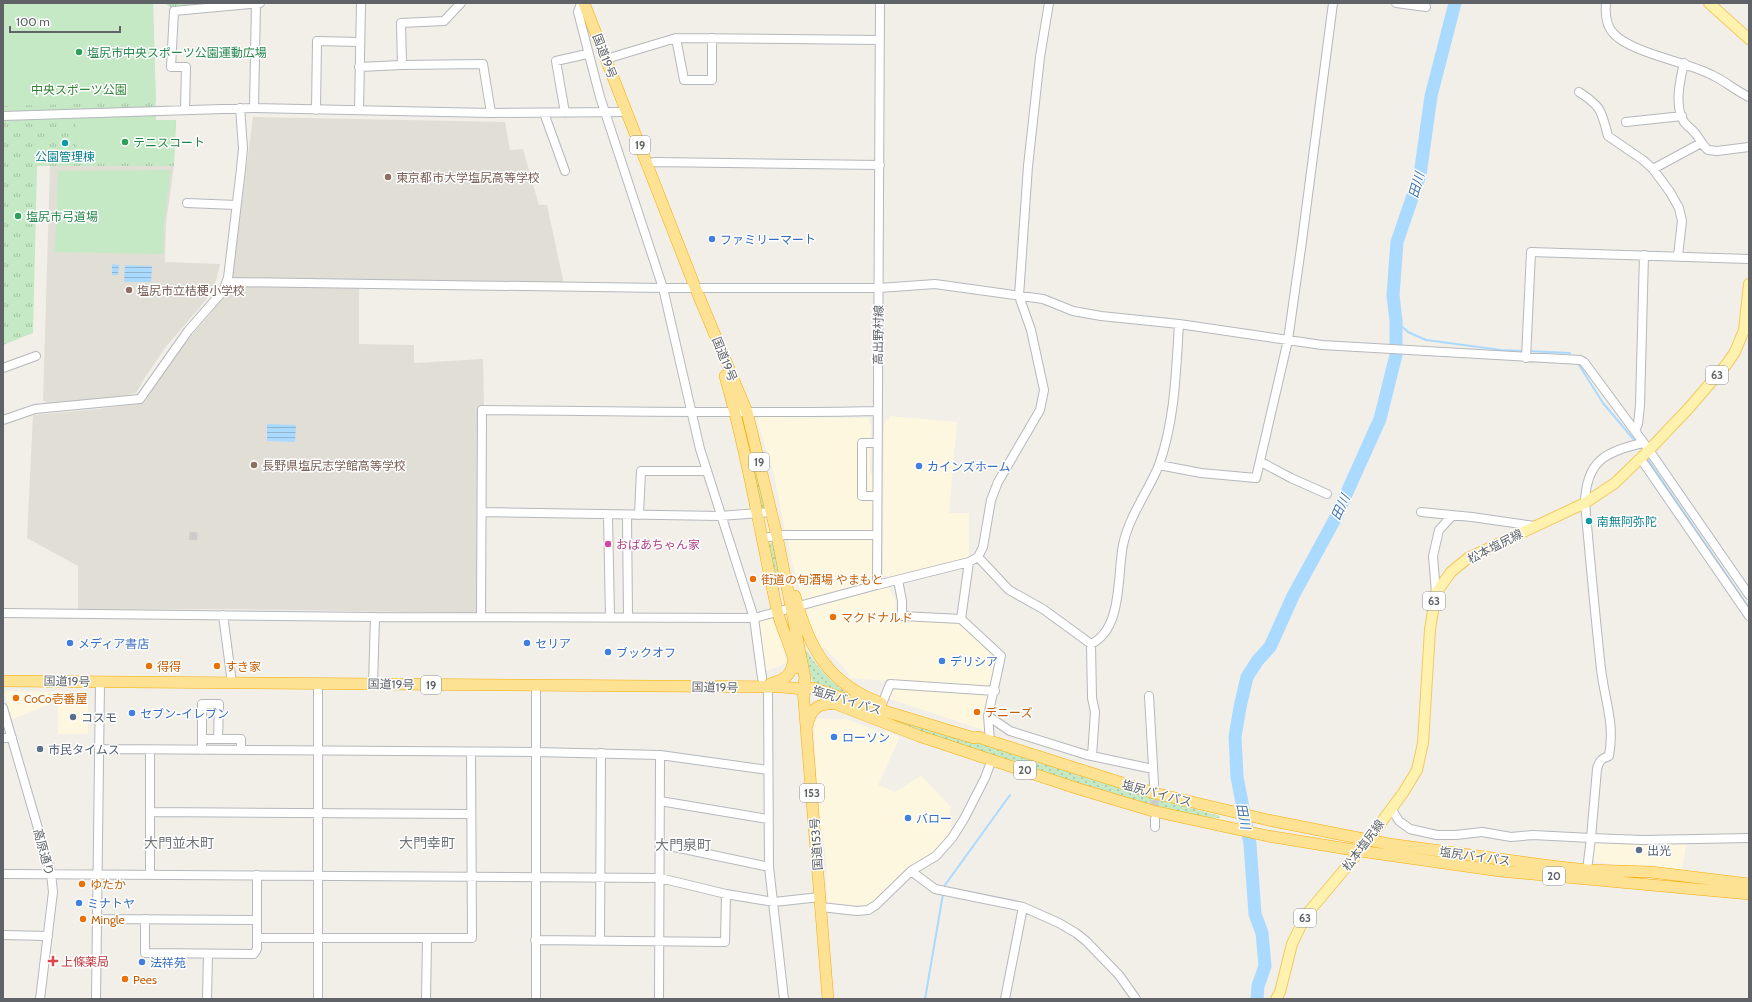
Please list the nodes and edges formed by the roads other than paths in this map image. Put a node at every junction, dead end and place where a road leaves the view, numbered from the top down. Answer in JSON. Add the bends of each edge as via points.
{"nodes":[{"id":1,"x":256,"y":3,"type":"edge"},
{"id":2,"x":260,"y":3,"type":"edge"},
{"id":3,"x":361,"y":3,"type":"edge"},
{"id":4,"x":460,"y":3,"type":"edge"},
{"id":5,"x":584,"y":3,"type":"edge"},
{"id":6,"x":880,"y":3,"type":"edge"},
{"id":7,"x":1049,"y":3,"type":"edge"},
{"id":8,"x":1333,"y":3,"type":"edge"},
{"id":9,"x":1396,"y":3,"type":"edge"},
{"id":10,"x":1606,"y":3,"type":"edge"},
{"id":11,"x":1708,"y":3,"type":"edge"},
{"id":12,"x":1426,"y":7,"type":"dead end"},
{"id":13,"x":676,"y":38,"type":"junction"},
{"id":14,"x":712,"y":38,"type":"junction"},
{"id":15,"x":1749,"y":39,"type":"edge"},
{"id":16,"x":880,"y":40,"type":"junction"},
{"id":17,"x":359,"y":42,"type":"junction"},
{"id":18,"x":588,"y":54,"type":"junction"},
{"id":19,"x":606,"y":59,"type":"junction"},
{"id":20,"x":1684,"y":63,"type":"junction"},
{"id":21,"x":402,"y":65,"type":"junction"},
{"id":22,"x":360,"y":68,"type":"junction"},
{"id":23,"x":1579,"y":92,"type":"dead end"},
{"id":24,"x":1749,"y":97,"type":"edge"},
{"id":25,"x":240,"y":108,"type":"junction"},
{"id":26,"x":254,"y":108,"type":"junction"},
{"id":27,"x":185,"y":110,"type":"junction"},
{"id":28,"x":316,"y":110,"type":"junction"},
{"id":29,"x":359,"y":110,"type":"junction"},
{"id":30,"x":627,"y":112,"type":"junction"},
{"id":31,"x":491,"y":113,"type":"junction"},
{"id":32,"x":544,"y":113,"type":"junction"},
{"id":33,"x":605,"y":113,"type":"junction"},
{"id":34,"x":565,"y":114,"type":"junction"},
{"id":35,"x":3,"y":116,"type":"edge"},
{"id":36,"x":1682,"y":116,"type":"junction"},
{"id":37,"x":1626,"y":122,"type":"dead end"},
{"id":38,"x":1701,"y":143,"type":"junction"},
{"id":39,"x":1749,"y":147,"type":"edge"},
{"id":40,"x":647,"y":164,"type":"junction"},
{"id":41,"x":880,"y":165,"type":"junction"},
{"id":42,"x":1653,"y":169,"type":"junction"},
{"id":43,"x":565,"y":172,"type":"dead end"},
{"id":44,"x":187,"y":203,"type":"dead end"},
{"id":45,"x":236,"y":205,"type":"junction"},
{"id":46,"x":1644,"y":255,"type":"junction"},
{"id":47,"x":1678,"y":256,"type":"junction"},
{"id":48,"x":1749,"y":259,"type":"edge"},
{"id":49,"x":227,"y":282,"type":"junction"},
{"id":50,"x":1749,"y":284,"type":"edge"},
{"id":51,"x":695,"y":287,"type":"junction"},
{"id":52,"x":663,"y":288,"type":"junction"},
{"id":53,"x":879,"y":288,"type":"junction"},
{"id":54,"x":1019,"y":296,"type":"junction"},
{"id":55,"x":1179,"y":324,"type":"junction"},
{"id":56,"x":1288,"y":340,"type":"junction"},
{"id":57,"x":1526,"y":353,"type":"junction"},
{"id":58,"x":36,"y":356,"type":"dead end"},
{"id":59,"x":3,"y":368,"type":"edge"},
{"id":60,"x":691,"y":411,"type":"junction"},
{"id":61,"x":877,"y":411,"type":"junction"},
{"id":62,"x":741,"y":413,"type":"junction"},
{"id":63,"x":3,"y":420,"type":"edge"},
{"id":64,"x":1635,"y":431,"type":"junction"},
{"id":65,"x":877,"y":443,"type":"junction"},
{"id":66,"x":1644,"y":450,"type":"junction"},
{"id":67,"x":1261,"y":462,"type":"junction"},
{"id":68,"x":1159,"y":465,"type":"junction"},
{"id":69,"x":707,"y":470,"type":"junction"},
{"id":70,"x":1326,"y":494,"type":"dead end"},
{"id":71,"x":877,"y":496,"type":"junction"},
{"id":72,"x":1585,"y":503,"type":"junction"},
{"id":73,"x":482,"y":512,"type":"junction"},
{"id":74,"x":772,"y":512,"type":"junction"},
{"id":75,"x":1421,"y":512,"type":"dead end"},
{"id":76,"x":757,"y":513,"type":"junction"},
{"id":77,"x":608,"y":515,"type":"junction"},
{"id":78,"x":627,"y":515,"type":"junction"},
{"id":79,"x":639,"y":515,"type":"junction"},
{"id":80,"x":720,"y":516,"type":"junction"},
{"id":81,"x":1452,"y":516,"type":"junction"},
{"id":82,"x":1535,"y":526,"type":"junction"},
{"id":83,"x":777,"y":536,"type":"junction"},
{"id":84,"x":877,"y":536,"type":"junction"},
{"id":85,"x":762,"y":538,"type":"junction"},
{"id":86,"x":978,"y":557,"type":"junction"},
{"id":87,"x":969,"y":562,"type":"junction"},
{"id":88,"x":898,"y":580,"type":"junction"},
{"id":89,"x":877,"y":585,"type":"junction"},
{"id":90,"x":1436,"y":593,"type":"junction"},
{"id":91,"x":1749,"y":595,"type":"edge"},
{"id":92,"x":794,"y":607,"type":"junction"},
{"id":93,"x":3,"y":613,"type":"edge"},
{"id":94,"x":778,"y":613,"type":"junction"},
{"id":95,"x":223,"y":615,"type":"junction"},
{"id":96,"x":1749,"y":616,"type":"edge"},
{"id":97,"x":375,"y":617,"type":"junction"},
{"id":98,"x":481,"y":617,"type":"junction"},
{"id":99,"x":610,"y":617,"type":"junction"},
{"id":100,"x":628,"y":617,"type":"junction"},
{"id":101,"x":754,"y":618,"type":"junction"},
{"id":102,"x":961,"y":619,"type":"junction"},
{"id":103,"x":1091,"y":644,"type":"junction"},
{"id":104,"x":794,"y":658,"type":"junction"},
{"id":105,"x":3,"y":681,"type":"edge"},
{"id":106,"x":100,"y":682,"type":"junction"},
{"id":107,"x":232,"y":683,"type":"junction"},
{"id":108,"x":318,"y":683,"type":"junction"},
{"id":109,"x":373,"y":684,"type":"junction"},
{"id":110,"x":764,"y":684,"type":"junction"},
{"id":111,"x":536,"y":685,"type":"junction"},
{"id":112,"x":803,"y":689,"type":"junction"},
{"id":113,"x":995,"y":691,"type":"junction"},
{"id":114,"x":1149,"y":696,"type":"dead end"},
{"id":115,"x":837,"y":704,"type":"junction"},
{"id":116,"x":882,"y":704,"type":"junction"},
{"id":117,"x":3,"y":708,"type":"edge"},
{"id":118,"x":988,"y":716,"type":"junction"},
{"id":119,"x":806,"y":730,"type":"junction"},
{"id":120,"x":978,"y":737,"type":"junction"},
{"id":121,"x":3,"y":738,"type":"edge"},
{"id":122,"x":12,"y":738,"type":"junction"},
{"id":123,"x":202,"y":739,"type":"junction"},
{"id":124,"x":218,"y":739,"type":"junction"},
{"id":125,"x":990,"y":741,"type":"junction"},
{"id":126,"x":99,"y":749,"type":"junction"},
{"id":127,"x":150,"y":750,"type":"junction"},
{"id":128,"x":202,"y":750,"type":"junction"},
{"id":129,"x":241,"y":750,"type":"junction"},
{"id":130,"x":318,"y":751,"type":"junction"},
{"id":131,"x":471,"y":752,"type":"junction"},
{"id":132,"x":536,"y":752,"type":"junction"},
{"id":133,"x":601,"y":753,"type":"junction"},
{"id":134,"x":660,"y":755,"type":"junction"},
{"id":135,"x":1092,"y":756,"type":"junction"},
{"id":136,"x":992,"y":759,"type":"junction"},
{"id":137,"x":1154,"y":769,"type":"junction"},
{"id":138,"x":768,"y":770,"type":"junction"},
{"id":139,"x":1154,"y":784,"type":"tunnel mouth"},
{"id":140,"x":660,"y":801,"type":"junction"},
{"id":141,"x":1391,"y":808,"type":"junction"},
{"id":142,"x":150,"y":812,"type":"junction"},
{"id":143,"x":318,"y":812,"type":"junction"},
{"id":144,"x":472,"y":814,"type":"junction"},
{"id":145,"x":768,"y":819,"type":"junction"},
{"id":146,"x":1591,"y":838,"type":"junction"},
{"id":147,"x":1749,"y":838,"type":"edge"},
{"id":148,"x":1368,"y":840,"type":"junction"},
{"id":149,"x":660,"y":844,"type":"junction"},
{"id":150,"x":1360,"y":852,"type":"junction"},
{"id":151,"x":769,"y":867,"type":"junction"},
{"id":152,"x":1587,"y":870,"type":"junction"},
{"id":153,"x":911,"y":871,"type":"junction"},
{"id":154,"x":52,"y":873,"type":"junction"},
{"id":155,"x":3,"y":874,"type":"edge"},
{"id":156,"x":98,"y":874,"type":"junction"},
{"id":157,"x":150,"y":874,"type":"junction"},
{"id":158,"x":257,"y":875,"type":"junction"},
{"id":159,"x":318,"y":875,"type":"junction"},
{"id":160,"x":472,"y":877,"type":"junction"},
{"id":161,"x":536,"y":877,"type":"junction"},
{"id":162,"x":601,"y":878,"type":"junction"},
{"id":163,"x":660,"y":878,"type":"junction"},
{"id":164,"x":1749,"y":884,"type":"edge"},
{"id":165,"x":726,"y":894,"type":"junction"},
{"id":166,"x":1749,"y":894,"type":"edge"},
{"id":167,"x":774,"y":902,"type":"junction"},
{"id":168,"x":820,"y":902,"type":"junction"},
{"id":169,"x":1023,"y":907,"type":"junction"},
{"id":170,"x":97,"y":919,"type":"junction"},
{"id":171,"x":145,"y":919,"type":"junction"},
{"id":172,"x":256,"y":920,"type":"junction"},
{"id":173,"x":3,"y":935,"type":"edge"},
{"id":174,"x":48,"y":936,"type":"junction"},
{"id":175,"x":257,"y":938,"type":"junction"},
{"id":176,"x":318,"y":938,"type":"junction"},
{"id":177,"x":427,"y":939,"type":"junction"},
{"id":178,"x":535,"y":940,"type":"junction"},
{"id":179,"x":600,"y":940,"type":"junction"},
{"id":180,"x":659,"y":941,"type":"junction"},
{"id":181,"x":208,"y":954,"type":"junction"},
{"id":182,"x":1279,"y":997,"type":"edge"},
{"id":183,"x":40,"y":999,"type":"edge"},
{"id":184,"x":96,"y":999,"type":"edge"},
{"id":185,"x":207,"y":999,"type":"edge"},
{"id":186,"x":318,"y":999,"type":"edge"},
{"id":187,"x":426,"y":999,"type":"edge"},
{"id":188,"x":536,"y":999,"type":"edge"},
{"id":189,"x":659,"y":999,"type":"edge"},
{"id":190,"x":784,"y":999,"type":"edge"},
{"id":191,"x":828,"y":999,"type":"edge"},
{"id":192,"x":1005,"y":999,"type":"edge"},
{"id":193,"x":1136,"y":999,"type":"edge"}],
"edges":[{"from":1,"to":2,"type":"street"},
{"from":1,"to":26,"type":"street"},
{"from":1,"to":27,"type":"street","via":[[174,11],[172,67],[186,67]]},
{"from":3,"to":17,"type":"street"},
{"from":4,"to":21,"type":"street","via":[[444,22],[401,23]]},
{"from":5,"to":18,"type":"street","via":[[578,12]]},
{"from":5,"to":19,"type":"highway","name":"国道19号","number":"19"},
{"from":6,"to":16,"type":"street","name":"高出野村線"},
{"from":7,"to":54,"type":"street","via":[[1040,56],[1028,166]]},
{"from":8,"to":56,"type":"street"},
{"from":9,"to":12,"type":"street"},
{"from":10,"to":20,"type":"street","via":[[1605,17],[1613,33],[1621,40]]},
{"from":11,"to":15,"type":"main road"},
{"from":13,"to":14,"type":"street"},
{"from":13,"to":14,"type":"street","via":[[684,80],[712,80]]},
{"from":13,"to":19,"type":"street"},
{"from":14,"to":16,"type":"street"},
{"from":16,"to":41,"type":"street","name":"高出野村線"},
{"from":17,"to":22,"type":"street"},
{"from":17,"to":28,"type":"street","via":[[317,40]]},
{"from":18,"to":33,"type":"street"},
{"from":18,"to":34,"type":"street","via":[[556,61]]},
{"from":19,"to":30,"type":"highway","name":"国道19号","number":"19"},
{"from":20,"to":24,"type":"street","via":[[1712,75]]},
{"from":20,"to":36,"type":"street","via":[[1679,91]]},
{"from":21,"to":22,"type":"street"},
{"from":21,"to":31,"type":"street","via":[[483,64]]},
{"from":22,"to":29,"type":"street"},
{"from":23,"to":42,"type":"street","via":[[1601,109],[1608,136]]},
{"from":25,"to":26,"type":"street"},
{"from":25,"to":27,"type":"street"},
{"from":25,"to":45,"type":"street","via":[[243,148]]},
{"from":26,"to":28,"type":"street"},
{"from":27,"to":35,"type":"street"},
{"from":28,"to":29,"type":"street"},
{"from":29,"to":31,"type":"street"},
{"from":30,"to":33,"type":"street"},
{"from":30,"to":40,"type":"highway","name":"国道19号","number":"19"},
{"from":31,"to":32,"type":"street"},
{"from":32,"to":34,"type":"street"},
{"from":32,"to":43,"type":"street"},
{"from":33,"to":34,"type":"street"},
{"from":33,"to":52,"type":"street"},
{"from":36,"to":37,"type":"street"},
{"from":36,"to":38,"type":"street"},
{"from":38,"to":39,"type":"street","via":[[1708,150],[1716,151]]},
{"from":38,"to":42,"type":"street"},
{"from":40,"to":41,"type":"street","via":[[654,162]]},
{"from":40,"to":51,"type":"highway","name":"国道19号","number":"19"},
{"from":41,"to":53,"type":"street","name":"高出野村線"},
{"from":42,"to":47,"type":"street","via":[[1679,208],[1682,221]]},
{"from":44,"to":45,"type":"street"},
{"from":45,"to":49,"type":"street"},
{"from":46,"to":47,"type":"street"},
{"from":46,"to":57,"type":"street","via":[[1531,252]]},
{"from":46,"to":64,"type":"street","via":[[1640,405]]},
{"from":47,"to":48,"type":"street"},
{"from":49,"to":52,"type":"street"},
{"from":49,"to":63,"type":"street","via":[[223,291],[176,346],[140,399],[35,409]]},
{"from":50,"to":66,"type":"main road","name":"松本塩尻線","number":"63","via":[[1744,330],[1735,352],[1688,409]]},
{"from":51,"to":52,"type":"street"},
{"from":51,"to":53,"type":"street"},
{"from":51,"to":62,"type":"highway","name":"国道19号","number":"19"},
{"from":52,"to":60,"type":"street"},
{"from":53,"to":54,"type":"street","via":[[935,284]]},
{"from":53,"to":61,"type":"street","name":"高出野村線"},
{"from":54,"to":55,"type":"street","via":[[1043,299],[1073,311]]},
{"from":54,"to":86,"type":"street","via":[[1031,330],[1044,390],[1040,410],[998,482],[991,500],[983,547]]},
{"from":55,"to":56,"type":"street"},
{"from":55,"to":68,"type":"street","via":[[1171,420]]},
{"from":56,"to":57,"type":"street","via":[[1376,349]]},
{"from":56,"to":67,"type":"street"},
{"from":57,"to":64,"type":"street","via":[[1584,362]]},
{"from":58,"to":59,"type":"street"},
{"from":60,"to":62,"type":"street"},
{"from":60,"to":69,"type":"street"},
{"from":60,"to":73,"type":"street","via":[[482,410]]},
{"from":61,"to":62,"type":"street"},
{"from":61,"to":65,"type":"street","name":"高出野村線"},
{"from":62,"to":74,"type":"highway","name":"国道19号","number":"19"},
{"from":62,"to":76,"type":"highway","name":"国道19号","number":"19"},
{"from":64,"to":66,"type":"street"},
{"from":65,"to":71,"type":"street","name":"高出野村線"},
{"from":65,"to":71,"type":"street","via":[[862,443],[862,496]]},
{"from":66,"to":72,"type":"main road","name":"松本塩尻線","number":"63","via":[[1615,483]]},
{"from":66,"to":72,"type":"street","via":[[1632,445],[1614,450],[1602,457],[1592,471],[1585,490]]},
{"from":66,"to":91,"type":"street"},
{"from":66,"to":96,"type":"street"},
{"from":67,"to":68,"type":"street","via":[[1256,478],[1201,474]]},
{"from":67,"to":70,"type":"street"},
{"from":68,"to":103,"type":"street","via":[[1131,521],[1123,545],[1118,597],[1110,624],[1104,635]]},
{"from":69,"to":79,"type":"street","via":[[641,471]]},
{"from":69,"to":80,"type":"street"},
{"from":71,"to":84,"type":"street","name":"高出野村線"},
{"from":72,"to":82,"type":"main road","name":"松本塩尻線","number":"63"},
{"from":72,"to":146,"type":"street","via":[[1602,671],[1612,725],[1609,756],[1602,758],[1598,763]]},
{"from":73,"to":77,"type":"street"},
{"from":73,"to":98,"type":"street"},
{"from":74,"to":76,"type":"street"},
{"from":74,"to":83,"type":"highway","name":"国道19号","number":"19"},
{"from":75,"to":81,"type":"street"},
{"from":76,"to":80,"type":"street"},
{"from":76,"to":85,"type":"highway","name":"国道19号","number":"19"},
{"from":77,"to":78,"type":"street"},
{"from":77,"to":99,"type":"street"},
{"from":78,"to":79,"type":"street"},
{"from":78,"to":100,"type":"street"},
{"from":79,"to":80,"type":"street"},
{"from":80,"to":101,"type":"street"},
{"from":81,"to":82,"type":"street"},
{"from":81,"to":90,"type":"street","via":[[1439,530],[1433,556]]},
{"from":82,"to":90,"type":"main road","name":"松本塩尻線","number":"63","via":[[1468,558],[1451,572]]},
{"from":83,"to":84,"type":"street"},
{"from":83,"to":85,"type":"street"},
{"from":83,"to":92,"type":"highway","name":"国道19号"},
{"from":84,"to":89,"type":"street","name":"高出野村線"},
{"from":85,"to":94,"type":"highway","name":"国道19号","number":"19"},
{"from":86,"to":87,"type":"street"},
{"from":86,"to":103,"type":"street","via":[[1009,590],[1043,609]]},
{"from":87,"to":88,"type":"street"},
{"from":87,"to":102,"type":"street"},
{"from":88,"to":89,"type":"street"},
{"from":88,"to":102,"type":"street","via":[[902,616]]},
{"from":89,"to":92,"type":"street"},
{"from":90,"to":141,"type":"main road","name":"松本塩尻線","number":"63","via":[[1430,629],[1424,743],[1417,770]]},
{"from":92,"to":94,"type":"street"},
{"from":92,"to":112,"type":"highway","via":[[805,678]]},
{"from":92,"to":116,"type":"highway","via":[[812,644],[833,673],[853,690]]},
{"from":93,"to":95,"type":"street"},
{"from":94,"to":101,"type":"street"},
{"from":94,"to":104,"type":"highway","name":"国道19号","number":"19"},
{"from":95,"to":97,"type":"street"},
{"from":95,"to":107,"type":"street"},
{"from":97,"to":98,"type":"street"},
{"from":97,"to":109,"type":"street"},
{"from":98,"to":99,"type":"street"},
{"from":99,"to":100,"type":"street"},
{"from":100,"to":101,"type":"street"},
{"from":101,"to":110,"type":"street"},
{"from":102,"to":113,"type":"street","via":[[1001,656]]},
{"from":103,"to":135,"type":"street","via":[[1092,698],[1095,712]]},
{"from":104,"to":110,"type":"highway","via":[[786,677]]},
{"from":104,"to":112,"type":"highway","name":"国道19号","number":"19","via":[[798,679]]},
{"from":105,"to":106,"type":"highway","name":"国道19号","number":"19"},
{"from":106,"to":107,"type":"highway","name":"国道19号","number":"19"},
{"from":106,"to":126,"type":"street"},
{"from":107,"to":108,"type":"highway","name":"国道19号","number":"19"},
{"from":108,"to":109,"type":"highway","name":"国道19号","number":"19"},
{"from":108,"to":130,"type":"street"},
{"from":109,"to":111,"type":"highway","name":"国道19号","number":"19"},
{"from":110,"to":111,"type":"highway","name":"国道19号","number":"19"},
{"from":110,"to":112,"type":"highway","name":"国道19号","number":"19"},
{"from":110,"to":138,"type":"street"},
{"from":111,"to":132,"type":"street"},
{"from":112,"to":115,"type":"highway","name":"塩尻バイパス","number":"20"},
{"from":112,"to":119,"type":"highway","name":"国道153号","number":"153"},
{"from":112,"to":120,"type":"highway","name":"塩尻バイパス","number":"20","via":[[813,688],[891,714]]},
{"from":113,"to":116,"type":"street","via":[[890,684]]},
{"from":113,"to":118,"type":"street"},
{"from":114,"to":137,"type":"street"},
{"from":115,"to":119,"type":"highway","via":[[824,703],[818,706],[809,718]]},
{"from":115,"to":136,"type":"highway","name":"塩尻バイパス","number":"20","via":[[919,736]]},
{"from":116,"to":120,"type":"highway"},
{"from":117,"to":122,"type":"street","name":"高原通り"},
{"from":118,"to":125,"type":"street"},
{"from":118,"to":135,"type":"street","via":[[1010,731]]},
{"from":119,"to":168,"type":"highway","name":"国道153号","number":"153"},
{"from":120,"to":125,"type":"highway","name":"塩尻バイパス","number":"20"},
{"from":121,"to":122,"type":"street"},
{"from":122,"to":154,"type":"street","name":"高原通り"},
{"from":123,"to":124,"type":"street"},
{"from":123,"to":124,"type":"street","via":[[202,704],[219,704]]},
{"from":123,"to":128,"type":"street"},
{"from":124,"to":129,"type":"street","via":[[241,739]]},
{"from":125,"to":148,"type":"highway","name":"塩尻バイパス","number":"20","via":[[1154,793]]},
{"from":126,"to":127,"type":"street"},
{"from":126,"to":156,"type":"street"},
{"from":127,"to":128,"type":"street"},
{"from":127,"to":142,"type":"street"},
{"from":128,"to":129,"type":"street"},
{"from":129,"to":130,"type":"street"},
{"from":130,"to":131,"type":"street"},
{"from":130,"to":143,"type":"street"},
{"from":131,"to":132,"type":"street"},
{"from":131,"to":144,"type":"street"},
{"from":132,"to":133,"type":"street"},
{"from":132,"to":161,"type":"street"},
{"from":133,"to":134,"type":"street"},
{"from":133,"to":162,"type":"street"},
{"from":134,"to":138,"type":"street"},
{"from":134,"to":140,"type":"street"},
{"from":135,"to":137,"type":"street"},
{"from":136,"to":150,"type":"highway","name":"塩尻バイパス","number":"20","via":[[1108,798],[1161,812],[1268,836]]},
{"from":136,"to":153,"type":"street","via":[[985,778],[952,838],[936,856]]},
{"from":137,"to":139,"type":"street"},
{"from":138,"to":145,"type":"street"},
{"from":140,"to":145,"type":"street"},
{"from":140,"to":149,"type":"street"},
{"from":141,"to":146,"type":"street","via":[[1399,821],[1410,829],[1437,835],[1482,832],[1511,837],[1533,835]]},
{"from":141,"to":148,"type":"main road","name":"松本塩尻線","number":"63"},
{"from":142,"to":143,"type":"street"},
{"from":142,"to":157,"type":"street"},
{"from":143,"to":144,"type":"street"},
{"from":143,"to":159,"type":"street"},
{"from":144,"to":160,"type":"street"},
{"from":145,"to":151,"type":"street"},
{"from":146,"to":147,"type":"street"},
{"from":146,"to":152,"type":"street"},
{"from":148,"to":150,"type":"main road","name":"松本塩尻線","number":"63"},
{"from":148,"to":152,"type":"highway","name":"塩尻バイパス","number":"20"},
{"from":149,"to":151,"type":"street"},
{"from":149,"to":163,"type":"street"},
{"from":150,"to":166,"type":"highway","name":"塩尻バイパス","number":"20","via":[[1500,871]]},
{"from":150,"to":182,"type":"main road","name":"松本塩尻線","number":"63","via":[[1311,908],[1301,924],[1292,944]]},
{"from":151,"to":167,"type":"street"},
{"from":152,"to":164,"type":"highway","name":"塩尻バイパス","number":"20","via":[[1651,872]]},
{"from":153,"to":168,"type":"street","via":[[868,910],[857,911]]},
{"from":153,"to":169,"type":"street","via":[[935,889]]},
{"from":154,"to":155,"type":"street"},
{"from":154,"to":156,"type":"street"},
{"from":154,"to":174,"type":"street","name":"高原通り","via":[[53,892]]},
{"from":156,"to":157,"type":"street"},
{"from":156,"to":170,"type":"street"},
{"from":157,"to":158,"type":"street"},
{"from":158,"to":159,"type":"street"},
{"from":158,"to":172,"type":"street"},
{"from":159,"to":160,"type":"street"},
{"from":159,"to":176,"type":"street"},
{"from":160,"to":161,"type":"street"},
{"from":160,"to":177,"type":"street","via":[[472,938]]},
{"from":161,"to":162,"type":"street"},
{"from":161,"to":178,"type":"street"},
{"from":162,"to":163,"type":"street"},
{"from":162,"to":179,"type":"street"},
{"from":163,"to":165,"type":"street"},
{"from":163,"to":180,"type":"street"},
{"from":165,"to":167,"type":"street"},
{"from":165,"to":180,"type":"street","via":[[725,942]]},
{"from":167,"to":168,"type":"street"},
{"from":167,"to":190,"type":"street"},
{"from":168,"to":191,"type":"highway","name":"国道153号","number":"153"},
{"from":169,"to":192,"type":"street"},
{"from":169,"to":193,"type":"street","via":[[1076,933],[1118,975]]},
{"from":170,"to":171,"type":"street"},
{"from":170,"to":184,"type":"street"},
{"from":171,"to":172,"type":"street"},
{"from":171,"to":181,"type":"street","via":[[145,952]]},
{"from":172,"to":175,"type":"street"},
{"from":173,"to":174,"type":"street"},
{"from":174,"to":183,"type":"street","name":"高原通り"},
{"from":175,"to":176,"type":"street"},
{"from":175,"to":181,"type":"street","via":[[257,949],[254,954]]},
{"from":176,"to":177,"type":"street"},
{"from":176,"to":186,"type":"street"},
{"from":177,"to":187,"type":"street"},
{"from":178,"to":179,"type":"street"},
{"from":178,"to":188,"type":"street"},
{"from":179,"to":180,"type":"street"},
{"from":180,"to":189,"type":"street"},
{"from":181,"to":185,"type":"street"}]}
